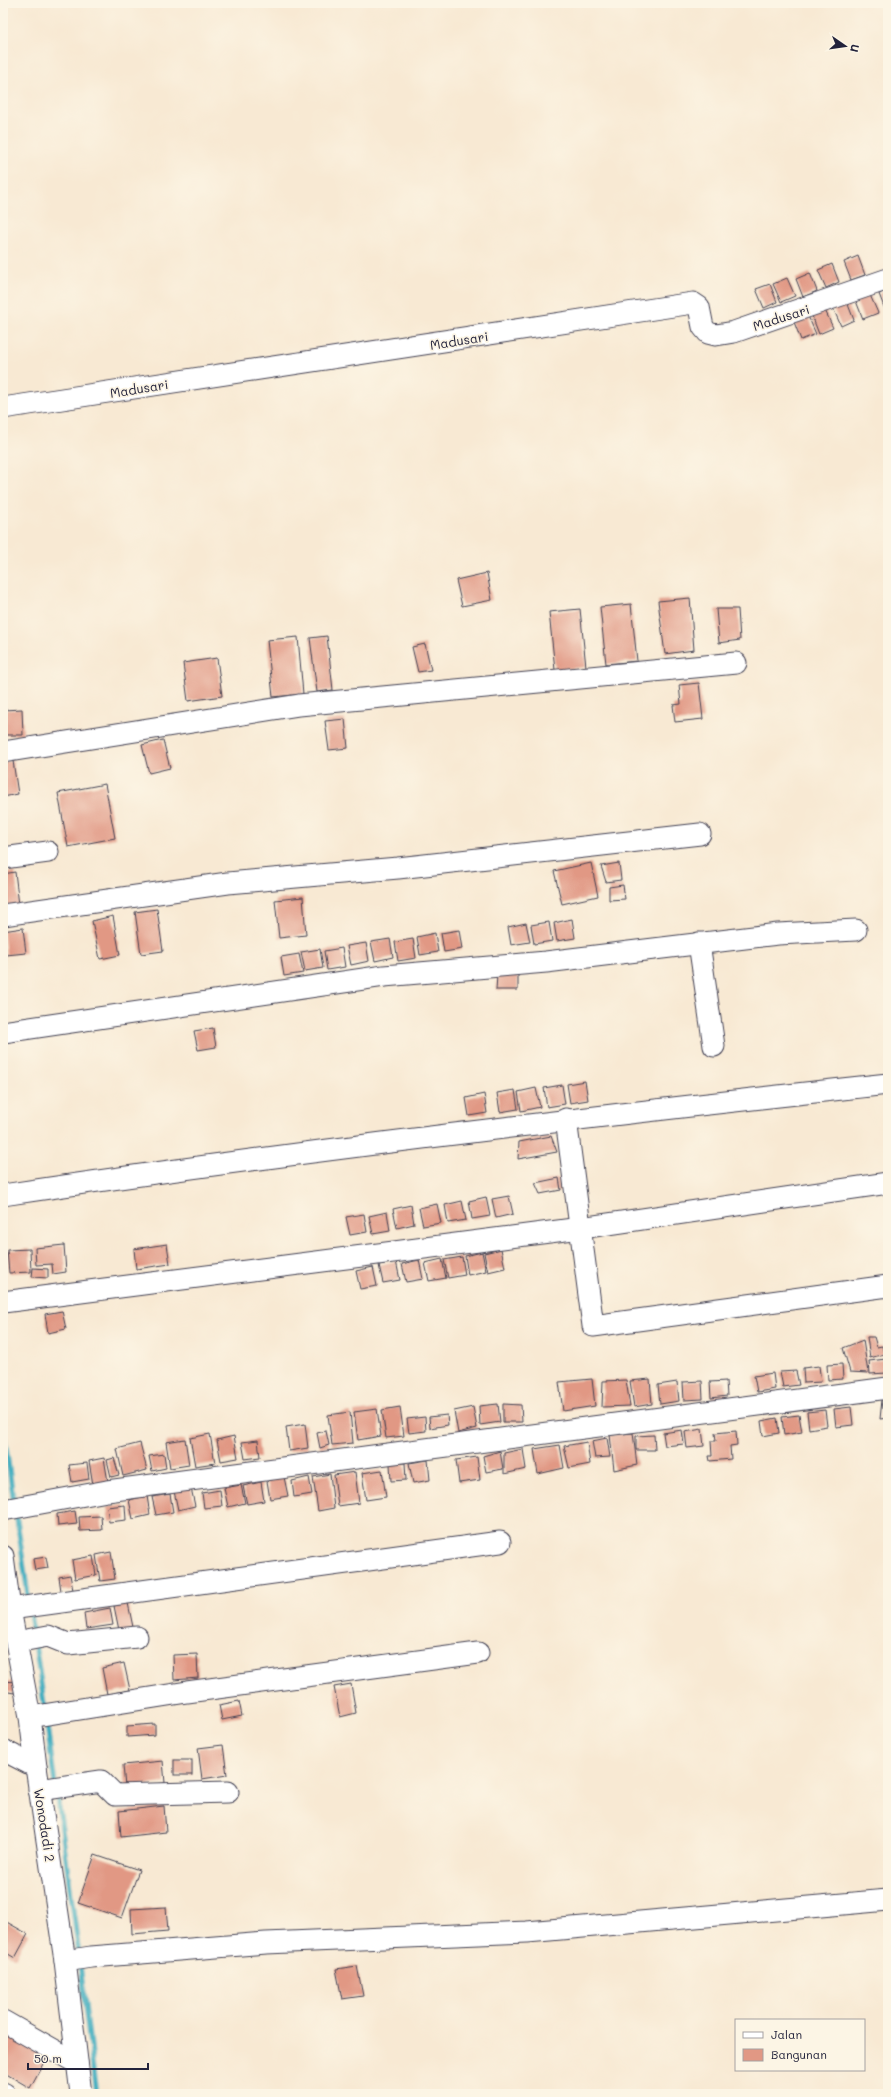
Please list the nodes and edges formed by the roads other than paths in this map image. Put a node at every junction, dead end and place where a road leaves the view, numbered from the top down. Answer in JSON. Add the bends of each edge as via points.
{"nodes":[{"id":1,"x":888,"y":279,"type":"edge"},
{"id":2,"x":3,"y":408,"type":"edge"},
{"id":3,"x":736,"y":663,"type":"dead end"},
{"id":4,"x":3,"y":752,"type":"edge"},
{"id":5,"x":700,"y":834,"type":"dead end"},
{"id":6,"x":48,"y":852,"type":"dead end"},
{"id":7,"x":3,"y":858,"type":"edge"},
{"id":8,"x":3,"y":915,"type":"edge"},
{"id":9,"x":856,"y":930,"type":"dead end"},
{"id":10,"x":699,"y":943,"type":"junction"},
{"id":11,"x":3,"y":1032,"type":"edge"},
{"id":12,"x":714,"y":1046,"type":"dead end"},
{"id":13,"x":888,"y":1084,"type":"edge"},
{"id":14,"x":566,"y":1119,"type":"junction"},
{"id":15,"x":888,"y":1182,"type":"edge"},
{"id":16,"x":3,"y":1195,"type":"edge"},
{"id":17,"x":581,"y":1228,"type":"junction"},
{"id":18,"x":888,"y":1286,"type":"edge"},
{"id":19,"x":3,"y":1302,"type":"edge"},
{"id":20,"x":888,"y":1388,"type":"edge"},
{"id":21,"x":12,"y":1509,"type":"edge"},
{"id":22,"x":500,"y":1542,"type":"dead end"},
{"id":23,"x":3,"y":1556,"type":"edge"},
{"id":24,"x":15,"y":1602,"type":"edge"},
{"id":25,"x":137,"y":1637,"type":"dead end"},
{"id":26,"x":32,"y":1639,"type":"junction"},
{"id":27,"x":478,"y":1654,"type":"dead end"},
{"id":28,"x":41,"y":1716,"type":"junction"},
{"id":29,"x":3,"y":1750,"type":"edge"},
{"id":30,"x":36,"y":1767,"type":"junction"},
{"id":31,"x":51,"y":1788,"type":"junction"},
{"id":32,"x":228,"y":1792,"type":"dead end"},
{"id":33,"x":888,"y":1900,"type":"edge"},
{"id":34,"x":77,"y":1959,"type":"junction"},
{"id":35,"x":3,"y":2021,"type":"edge"},
{"id":36,"x":77,"y":2063,"type":"junction"},
{"id":37,"x":81,"y":2094,"type":"edge"}],
"edges":[{"from":1,"to":2,"type":"street","name":"Madusari","via":[[734,332],[716,335],[708,333],[703,327],[699,308],[693,303]]},
{"from":3,"to":4,"type":"street","via":[[299,704]]},
{"from":5,"to":8,"type":"street","via":[[398,868],[228,883]]},
{"from":6,"to":7,"type":"street"},
{"from":9,"to":10,"type":"street","via":[[778,934]]},
{"from":10,"to":11,"type":"street","via":[[546,962],[384,976]]},
{"from":10,"to":12,"type":"street"},
{"from":13,"to":14,"type":"street"},
{"from":14,"to":16,"type":"street","via":[[214,1164]]},
{"from":14,"to":17,"type":"street"},
{"from":15,"to":17,"type":"street"},
{"from":17,"to":18,"type":"street","via":[[593,1326]]},
{"from":17,"to":19,"type":"street"},
{"from":20,"to":21,"type":"street","via":[[115,1490]]},
{"from":22,"to":24,"type":"street"},
{"from":23,"to":24,"type":"street","name":"Wonodadi 2"},
{"from":24,"to":26,"type":"street","name":"Wonodadi 2"},
{"from":25,"to":26,"type":"street","via":[[68,1644]]},
{"from":26,"to":28,"type":"street","name":"Wonodadi 2"},
{"from":27,"to":28,"type":"street","via":[[187,1692]]},
{"from":28,"to":30,"type":"street","name":"Wonodadi 2"},
{"from":29,"to":30,"type":"street"},
{"from":30,"to":31,"type":"street","name":"Wonodadi 2"},
{"from":31,"to":32,"type":"street","via":[[101,1781],[115,1795]]},
{"from":31,"to":34,"type":"street","name":"Wonodadi 2"},
{"from":33,"to":34,"type":"street","via":[[527,1932],[266,1943]]},
{"from":34,"to":36,"type":"street","name":"Wonodadi 2"},
{"from":35,"to":36,"type":"street"},
{"from":36,"to":37,"type":"street","name":"Wonodadi 2"}]}
